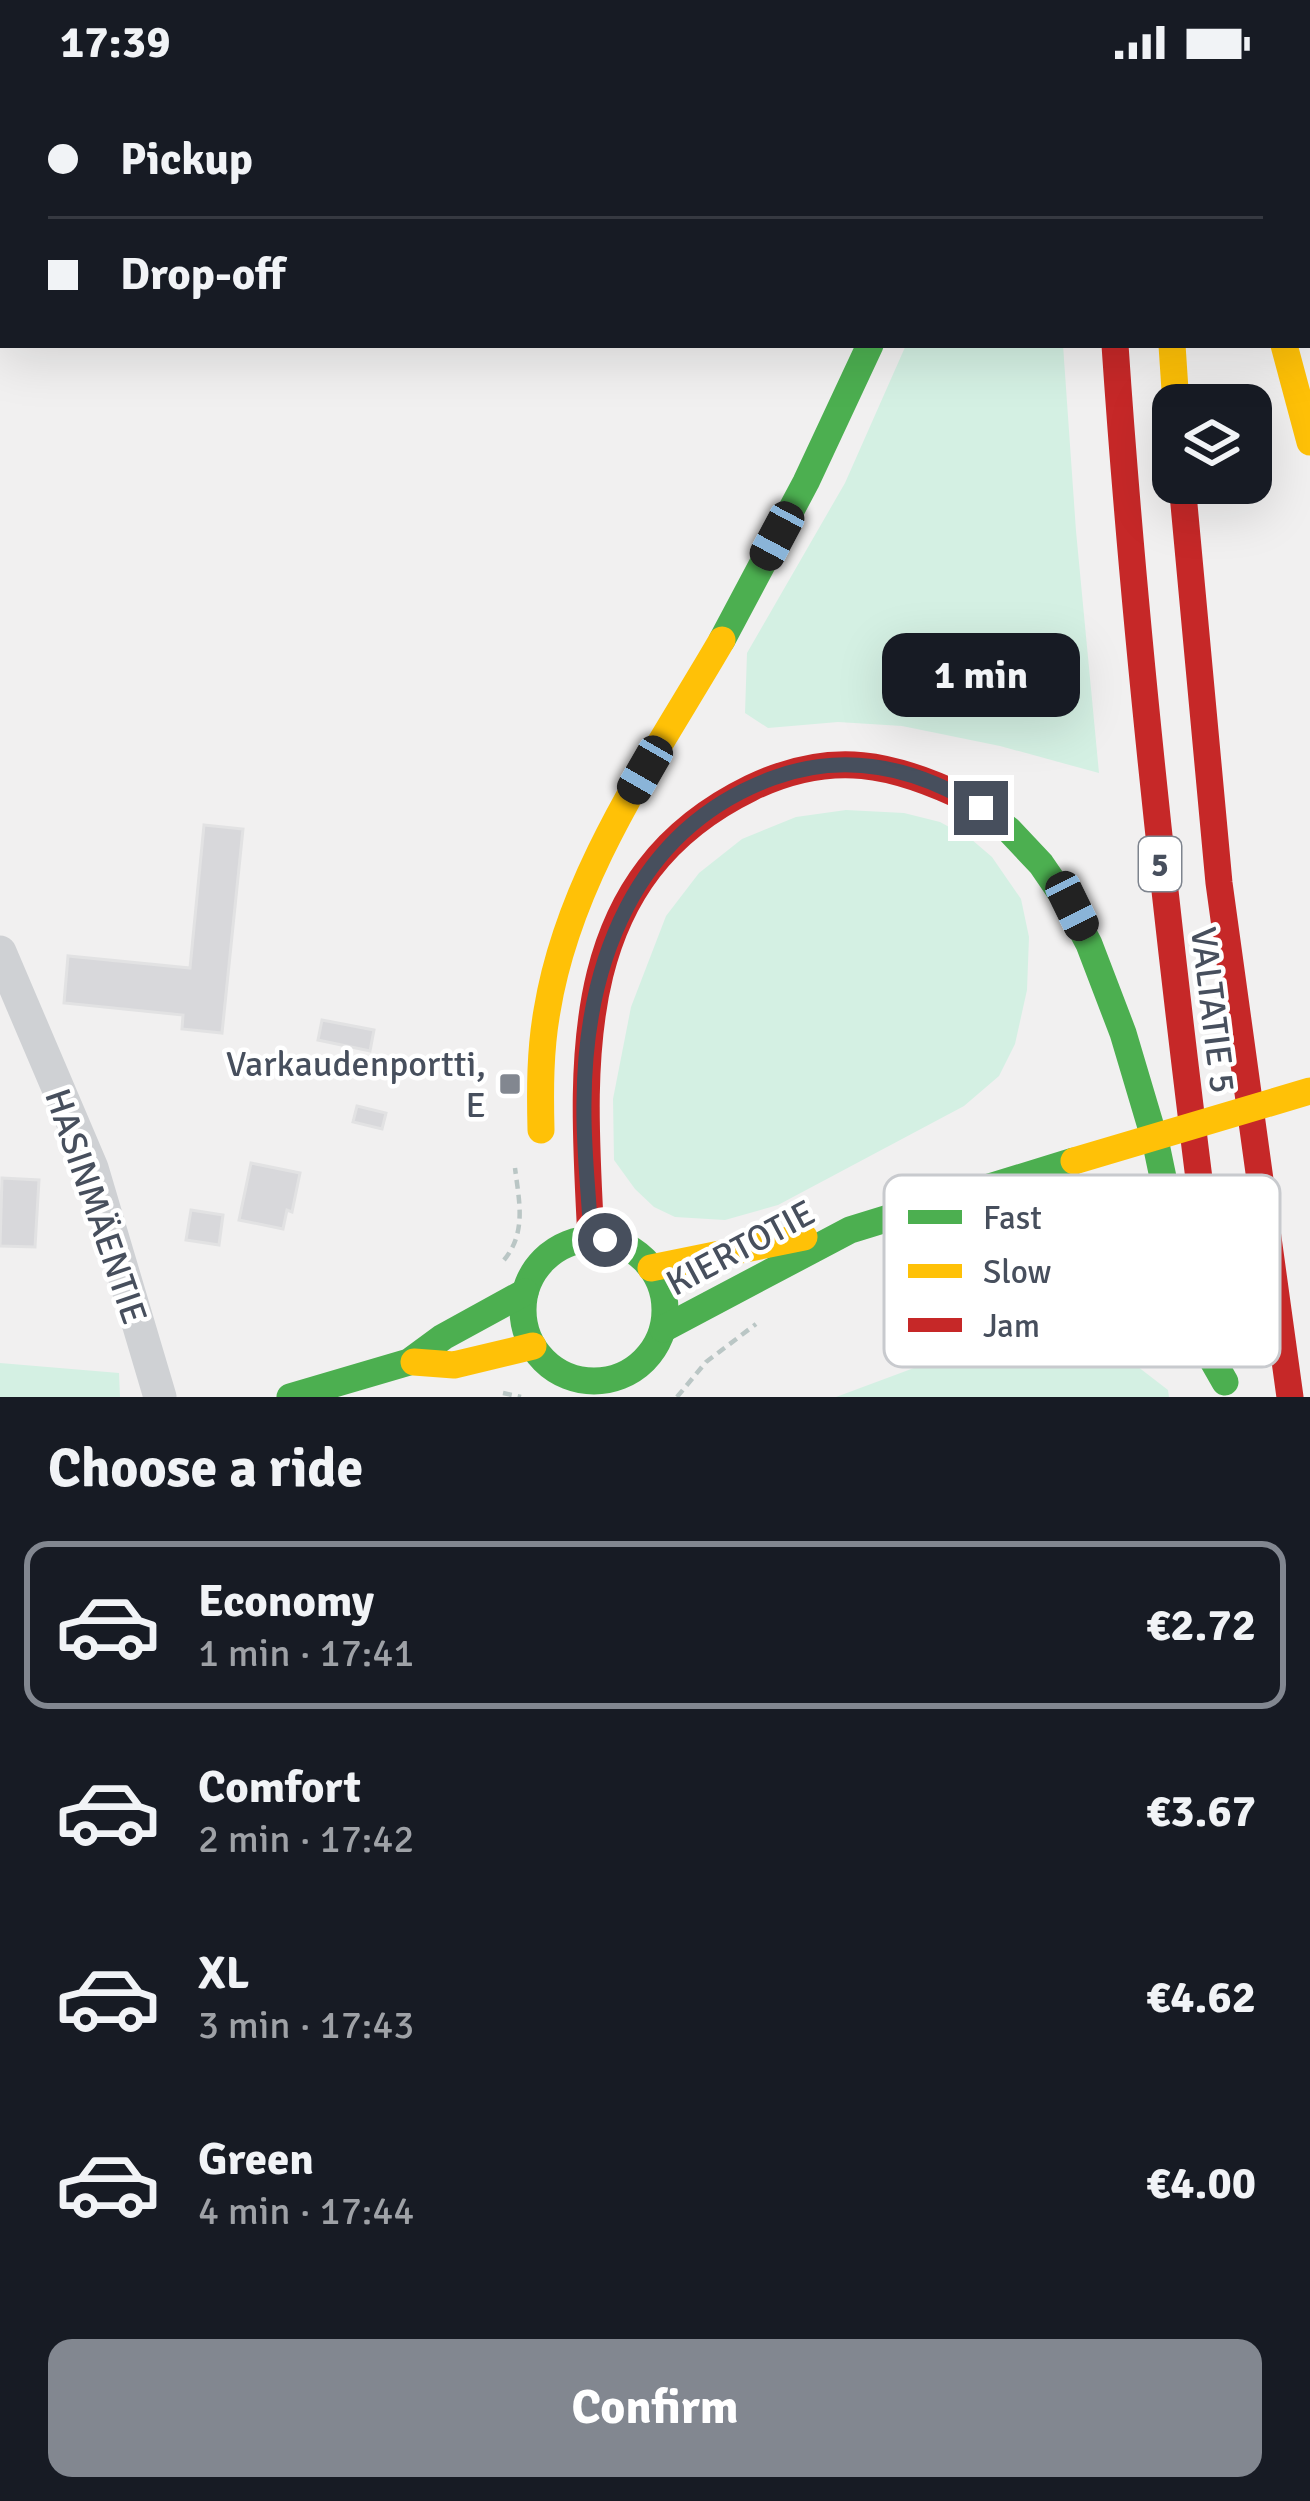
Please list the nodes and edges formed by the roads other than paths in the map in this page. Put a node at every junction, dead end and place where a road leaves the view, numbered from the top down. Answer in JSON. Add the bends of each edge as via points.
{"nodes":[{"id":1,"x":869,"y":348,"type":"edge"},
{"id":2,"x":1115,"y":348,"type":"edge"},
{"id":3,"x":1172,"y":348,"type":"edge"},
{"id":4,"x":1285,"y":348,"type":"edge"},
{"id":5,"x":1175,"y":384,"type":"edge"},
{"id":6,"x":1310,"y":442,"type":"edge"},
{"id":7,"x":1184,"y":504,"type":"edge"},
{"id":8,"x":0,"y":952,"type":"edge"},
{"id":9,"x":1310,"y":1091,"type":"edge"},
{"id":10,"x":542,"y":1152,"type":"dead end"},
{"id":11,"x":1029,"y":1175,"type":"edge"},
{"id":12,"x":1165,"y":1175,"type":"edge"},
{"id":13,"x":1199,"y":1175,"type":"edge"},
{"id":14,"x":1259,"y":1175,"type":"edge"},
{"id":15,"x":884,"y":1220,"type":"edge"},
{"id":16,"x":850,"y":1230,"type":"junction"},
{"id":17,"x":591,"y":1239,"type":"junction"},
{"id":18,"x":651,"y":1268,"type":"junction"},
{"id":19,"x":525,"y":1292,"type":"junction"},
{"id":20,"x":1280,"y":1325,"type":"edge"},
{"id":21,"x":662,"y":1329,"type":"junction"},
{"id":22,"x":533,"y":1346,"type":"junction"},
{"id":23,"x":409,"y":1362,"type":"junction"},
{"id":24,"x":633,"y":1384,"type":"edge"},
{"id":25,"x":582,"y":1388,"type":"edge"},
{"id":26,"x":160,"y":1397,"type":"edge"},
{"id":27,"x":290,"y":1397,"type":"edge"},
{"id":28,"x":1290,"y":1397,"type":"edge"}],
"edges":[{"from":1,"to":10,"type":"main road","via":[[833,432],[622,809],[582,897],[543,1035]]},
{"from":2,"to":13,"type":"main road","name":"VALTATIE 5","number":"5","via":[[1147,746]]},
{"from":3,"to":5,"type":"main road"},
{"from":4,"to":6,"type":"main road"},
{"from":7,"to":14,"type":"main road","name":"VALTATIE 5","number":"5","via":[[1219,883]]},
{"from":8,"to":26,"type":"street","name":"HASINMÄENTIE","via":[[92,1168]]},
{"from":9,"to":11,"type":"main road","name":"KIERTOTIE","bridge":true},
{"from":12,"to":17,"type":"main road","via":[[1093,949],[1036,858],[950,788],[878,765],[802,768],[737,793],[694,821],[668,844],[622,916],[586,1053]]},
{"from":15,"to":16,"type":"main road","name":"KIERTOTIE","bridge":true},
{"from":16,"to":18,"type":"main road","name":"KIERTOTIE"},
{"from":16,"to":21,"type":"main road","name":"KIERTOTIE"},
{"from":17,"to":18,"type":"main road","via":[[631,1249]]},
{"from":17,"to":19,"type":"main road","via":[[551,1242]]},
{"from":18,"to":21,"type":"main road","via":[[664,1297]]},
{"from":19,"to":22,"type":"main road"},
{"from":19,"to":23,"type":"main road"},
{"from":20,"to":28,"type":"main road","name":"VALTATIE 5","number":"5"},
{"from":21,"to":24,"type":"main road"},
{"from":22,"to":23,"type":"main road","via":[[454,1365]]},
{"from":22,"to":25,"type":"main road"},
{"from":23,"to":27,"type":"main road"},
{"from":24,"to":25,"type":"main road","via":[[614,1378]]}]}
